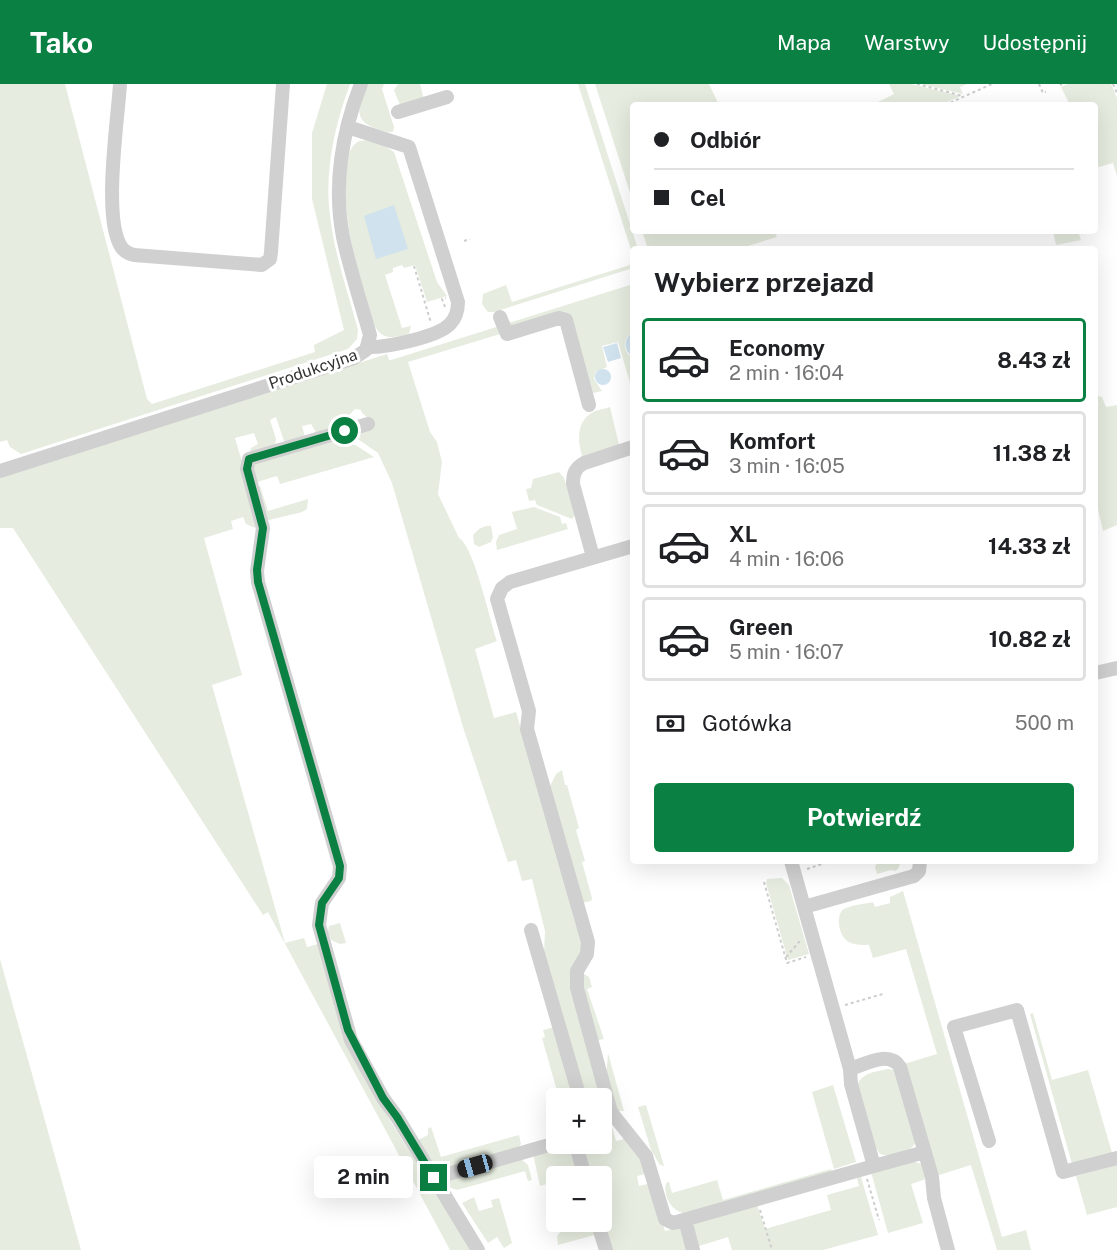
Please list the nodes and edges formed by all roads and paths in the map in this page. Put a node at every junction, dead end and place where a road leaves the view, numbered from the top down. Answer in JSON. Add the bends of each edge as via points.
{"nodes":[{"id":1,"x":120,"y":84,"type":"edge"},
{"id":2,"x":283,"y":84,"type":"edge"},
{"id":3,"x":361,"y":84,"type":"edge"},
{"id":4,"x":916,"y":84,"type":"edge"},
{"id":5,"x":992,"y":84,"type":"edge"},
{"id":6,"x":1039,"y":84,"type":"edge"},
{"id":7,"x":1113,"y":84,"type":"edge"},
{"id":8,"x":1046,"y":92,"type":"dead end"},
{"id":9,"x":1117,"y":93,"type":"edge"},
{"id":10,"x":965,"y":96,"type":"junction"},
{"id":11,"x":447,"y":97,"type":"dead end"},
{"id":12,"x":952,"y":102,"type":"edge"},
{"id":13,"x":398,"y":112,"type":"dead end"},
{"id":14,"x":348,"y":128,"type":"junction"},
{"id":15,"x":470,"y":239,"type":"dead end"},
{"id":16,"x":464,"y":241,"type":"dead end"},
{"id":17,"x":414,"y":266,"type":"dead end"},
{"id":18,"x":457,"y":295,"type":"junction"},
{"id":19,"x":446,"y":312,"type":"dead end"},
{"id":20,"x":500,"y":317,"type":"dead end"},
{"id":21,"x":439,"y":321,"type":"dead end"},
{"id":22,"x":367,"y":347,"type":"junction"},
{"id":23,"x":589,"y":405,"type":"dead end"},
{"id":24,"x":368,"y":424,"type":"dead end"},
{"id":25,"x":630,"y":448,"type":"edge"},
{"id":26,"x":0,"y":471,"type":"edge"},
{"id":27,"x":630,"y":547,"type":"edge"},
{"id":28,"x":593,"y":557,"type":"junction"},
{"id":29,"x":1117,"y":668,"type":"edge"},
{"id":30,"x":1098,"y":672,"type":"edge"},
{"id":31,"x":812,"y":864,"type":"edge"},
{"id":32,"x":920,"y":864,"type":"edge"},
{"id":33,"x":793,"y":867,"type":"edge"},
{"id":34,"x":764,"y":882,"type":"dead end"},
{"id":35,"x":804,"y":907,"type":"junction"},
{"id":36,"x":531,"y":930,"type":"dead end"},
{"id":37,"x":803,"y":937,"type":"dead end"},
{"id":38,"x":812,"y":956,"type":"dead end"},
{"id":39,"x":786,"y":958,"type":"junction"},
{"id":40,"x":883,"y":994,"type":"dead end"},
{"id":41,"x":844,"y":1005,"type":"dead end"},
{"id":42,"x":850,"y":1069,"type":"junction"},
{"id":43,"x":577,"y":1088,"type":"edge"},
{"id":44,"x":989,"y":1141,"type":"dead end"},
{"id":45,"x":546,"y":1146,"type":"edge"},
{"id":46,"x":925,"y":1152,"type":"junction"},
{"id":47,"x":1117,"y":1158,"type":"edge"},
{"id":48,"x":874,"y":1166,"type":"junction"},
{"id":49,"x":434,"y":1178,"type":"junction"},
{"id":50,"x":757,"y":1199,"type":"junction"},
{"id":51,"x":685,"y":1220,"type":"junction"},
{"id":52,"x":600,"y":1232,"type":"edge"},
{"id":53,"x":478,"y":1250,"type":"edge"},
{"id":54,"x":606,"y":1250,"type":"edge"},
{"id":55,"x":693,"y":1250,"type":"edge"},
{"id":56,"x":772,"y":1250,"type":"edge"},
{"id":57,"x":948,"y":1250,"type":"edge"}],
"edges":[{"from":1,"to":2,"type":"street","via":[[112,199],[117,237],[123,249],[134,255],[262,265],[272,252]]},
{"from":3,"to":14,"type":"street","name":"Produkcyjna"},
{"from":4,"to":10,"type":"path"},
{"from":5,"to":10,"type":"path"},
{"from":6,"to":8,"type":"path"},
{"from":7,"to":9,"type":"path"},
{"from":10,"to":12,"type":"path"},
{"from":11,"to":13,"type":"street"},
{"from":14,"to":18,"type":"street","via":[[409,147]]},
{"from":14,"to":22,"type":"street","name":"Produkcyjna","via":[[340,174],[340,213],[343,238],[370,335]]},
{"from":15,"to":16,"type":"path"},
{"from":17,"to":21,"type":"path","via":[[431,323]]},
{"from":18,"to":19,"type":"path","via":[[442,299]]},
{"from":18,"to":22,"type":"street","via":[[458,310],[445,328],[394,345]]},
{"from":20,"to":23,"type":"street","via":[[507,334],[559,318],[566,320]]},
{"from":22,"to":26,"type":"street","name":"Produkcyjna","via":[[354,358]]},
{"from":24,"to":49,"type":"street","via":[[254,457],[249,459],[247,469],[263,528],[258,582],[340,866],[339,878],[322,903],[319,925],[351,1040]]},
{"from":25,"to":28,"type":"street","via":[[584,463],[573,476]]},
{"from":27,"to":28,"type":"street"},
{"from":28,"to":51,"type":"street","via":[[510,582],[499,593],[498,606],[529,711],[527,729],[588,942],[587,954],[577,971],[577,988],[611,1112],[646,1156],[665,1219],[673,1223]]},
{"from":29,"to":30,"type":"street"},
{"from":31,"to":33,"type":"path"},
{"from":32,"to":35,"type":"street","via":[[920,871],[914,876]]},
{"from":33,"to":35,"type":"street"},
{"from":34,"to":39,"type":"path"},
{"from":35,"to":42,"type":"street"},
{"from":36,"to":43,"type":"street"},
{"from":37,"to":39,"type":"path"},
{"from":38,"to":39,"type":"path","via":[[788,963]]},
{"from":40,"to":41,"type":"path"},
{"from":42,"to":46,"type":"street","via":[[887,1058],[898,1063]]},
{"from":42,"to":48,"type":"street"},
{"from":44,"to":47,"type":"street","via":[[954,1027],[1017,1011],[1063,1172]]},
{"from":45,"to":49,"type":"street"},
{"from":46,"to":48,"type":"street"},
{"from":46,"to":57,"type":"street"},
{"from":48,"to":50,"type":"street"},
{"from":49,"to":53,"type":"street"},
{"from":50,"to":51,"type":"street"},
{"from":50,"to":56,"type":"path"},
{"from":51,"to":55,"type":"street"},
{"from":52,"to":54,"type":"street"}]}
